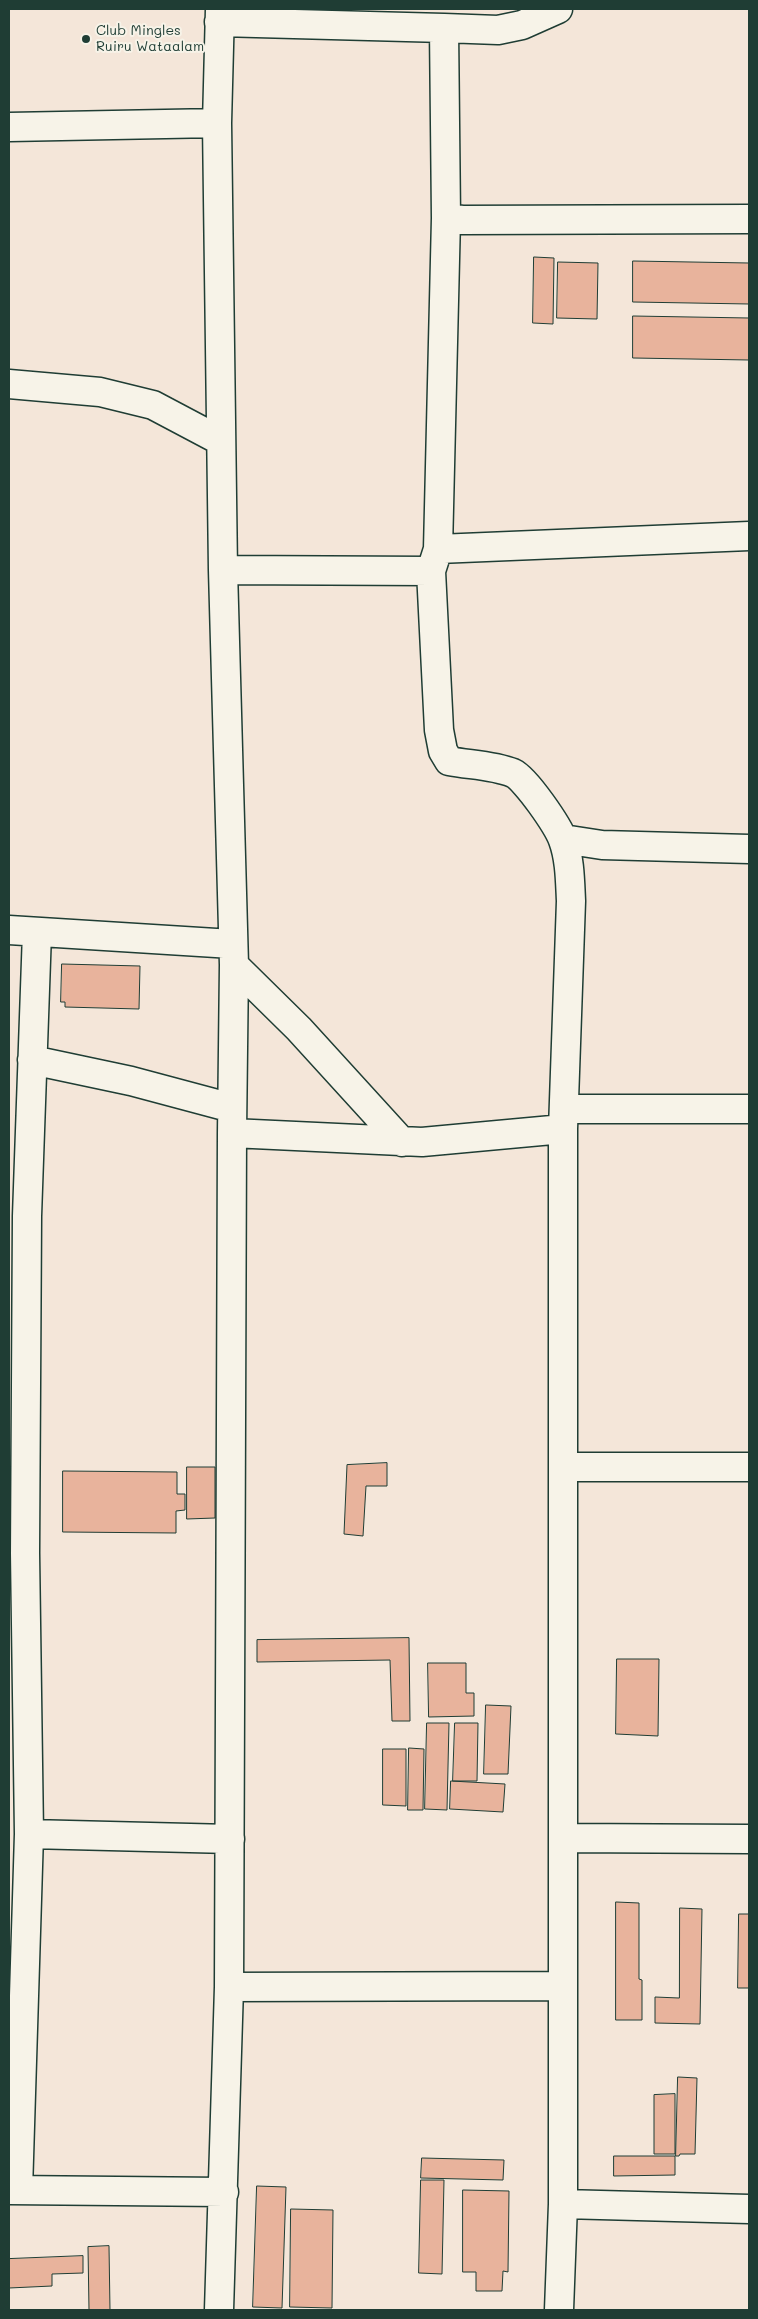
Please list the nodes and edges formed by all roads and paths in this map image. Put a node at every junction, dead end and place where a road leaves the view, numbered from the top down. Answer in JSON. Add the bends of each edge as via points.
{"nodes":[{"id":1,"x":556,"y":9,"type":"edge"},
{"id":2,"x":219,"y":16,"type":"edge"},
{"id":3,"x":444,"y":28,"type":"junction"},
{"id":4,"x":217,"y":123,"type":"junction"},
{"id":5,"x":9,"y":127,"type":"edge"},
{"id":6,"x":446,"y":218,"type":"junction"},
{"id":7,"x":749,"y":219,"type":"edge"},
{"id":8,"x":9,"y":384,"type":"edge"},
{"id":9,"x":221,"y":441,"type":"junction"},
{"id":10,"x":749,"y":536,"type":"edge"},
{"id":11,"x":434,"y":560,"type":"junction"},
{"id":12,"x":223,"y":570,"type":"junction"},
{"id":13,"x":563,"y":839,"type":"junction"},
{"id":14,"x":749,"y":849,"type":"edge"},
{"id":15,"x":9,"y":930,"type":"edge"},
{"id":16,"x":37,"y":932,"type":"junction"},
{"id":17,"x":233,"y":954,"type":"junction"},
{"id":18,"x":32,"y":1060,"type":"junction"},
{"id":19,"x":749,"y":1109,"type":"edge"},
{"id":20,"x":564,"y":1119,"type":"junction"},
{"id":21,"x":232,"y":1121,"type":"junction"},
{"id":22,"x":402,"y":1142,"type":"junction"},
{"id":23,"x":564,"y":1466,"type":"junction"},
{"id":24,"x":749,"y":1467,"type":"edge"},
{"id":25,"x":29,"y":1834,"type":"junction"},
{"id":26,"x":564,"y":1838,"type":"junction"},
{"id":27,"x":230,"y":1839,"type":"junction"},
{"id":28,"x":749,"y":1839,"type":"edge"},
{"id":29,"x":563,"y":1986,"type":"junction"},
{"id":30,"x":229,"y":1987,"type":"junction"},
{"id":31,"x":14,"y":2190,"type":"edge"},
{"id":32,"x":224,"y":2192,"type":"junction"},
{"id":33,"x":563,"y":2204,"type":"junction"},
{"id":34,"x":749,"y":2209,"type":"edge"},
{"id":35,"x":219,"y":2310,"type":"edge"},
{"id":36,"x":559,"y":2310,"type":"edge"}],
"edges":[{"from":1,"to":3,"type":"street","via":[[522,25],[498,30]]},
{"from":2,"to":3,"type":"street"},
{"from":2,"to":4,"type":"street"},
{"from":3,"to":6,"type":"street"},
{"from":4,"to":5,"type":"street"},
{"from":4,"to":9,"type":"street"},
{"from":6,"to":7,"type":"street"},
{"from":6,"to":11,"type":"street"},
{"from":8,"to":9,"type":"street","via":[[100,392],[153,405]]},
{"from":9,"to":12,"type":"street"},
{"from":10,"to":11,"type":"street"},
{"from":11,"to":12,"type":"street"},
{"from":11,"to":13,"type":"street","via":[[442,751],[448,761],[515,774],[529,786]]},
{"from":12,"to":17,"type":"street"},
{"from":13,"to":14,"type":"street","via":[[602,845]]},
{"from":13,"to":20,"type":"street","via":[[570,872],[571,901]]},
{"from":15,"to":16,"type":"street"},
{"from":16,"to":17,"type":"street"},
{"from":16,"to":18,"type":"street"},
{"from":17,"to":21,"type":"street"},
{"from":17,"to":22,"type":"street"},
{"from":18,"to":21,"type":"street","via":[[131,1081]]},
{"from":18,"to":25,"type":"street","via":[[27,1216],[25,1544]]},
{"from":19,"to":20,"type":"street"},
{"from":20,"to":22,"type":"street","via":[[493,1137]]},
{"from":20,"to":23,"type":"street"},
{"from":21,"to":22,"type":"street"},
{"from":21,"to":27,"type":"street"},
{"from":23,"to":24,"type":"street"},
{"from":23,"to":26,"type":"street"},
{"from":25,"to":27,"type":"street"},
{"from":25,"to":31,"type":"street"},
{"from":26,"to":28,"type":"street"},
{"from":26,"to":29,"type":"street"},
{"from":27,"to":30,"type":"street"},
{"from":29,"to":30,"type":"street"},
{"from":29,"to":33,"type":"street"},
{"from":30,"to":32,"type":"street"},
{"from":31,"to":32,"type":"street"},
{"from":32,"to":35,"type":"street"},
{"from":33,"to":34,"type":"street"},
{"from":33,"to":36,"type":"street"}]}
